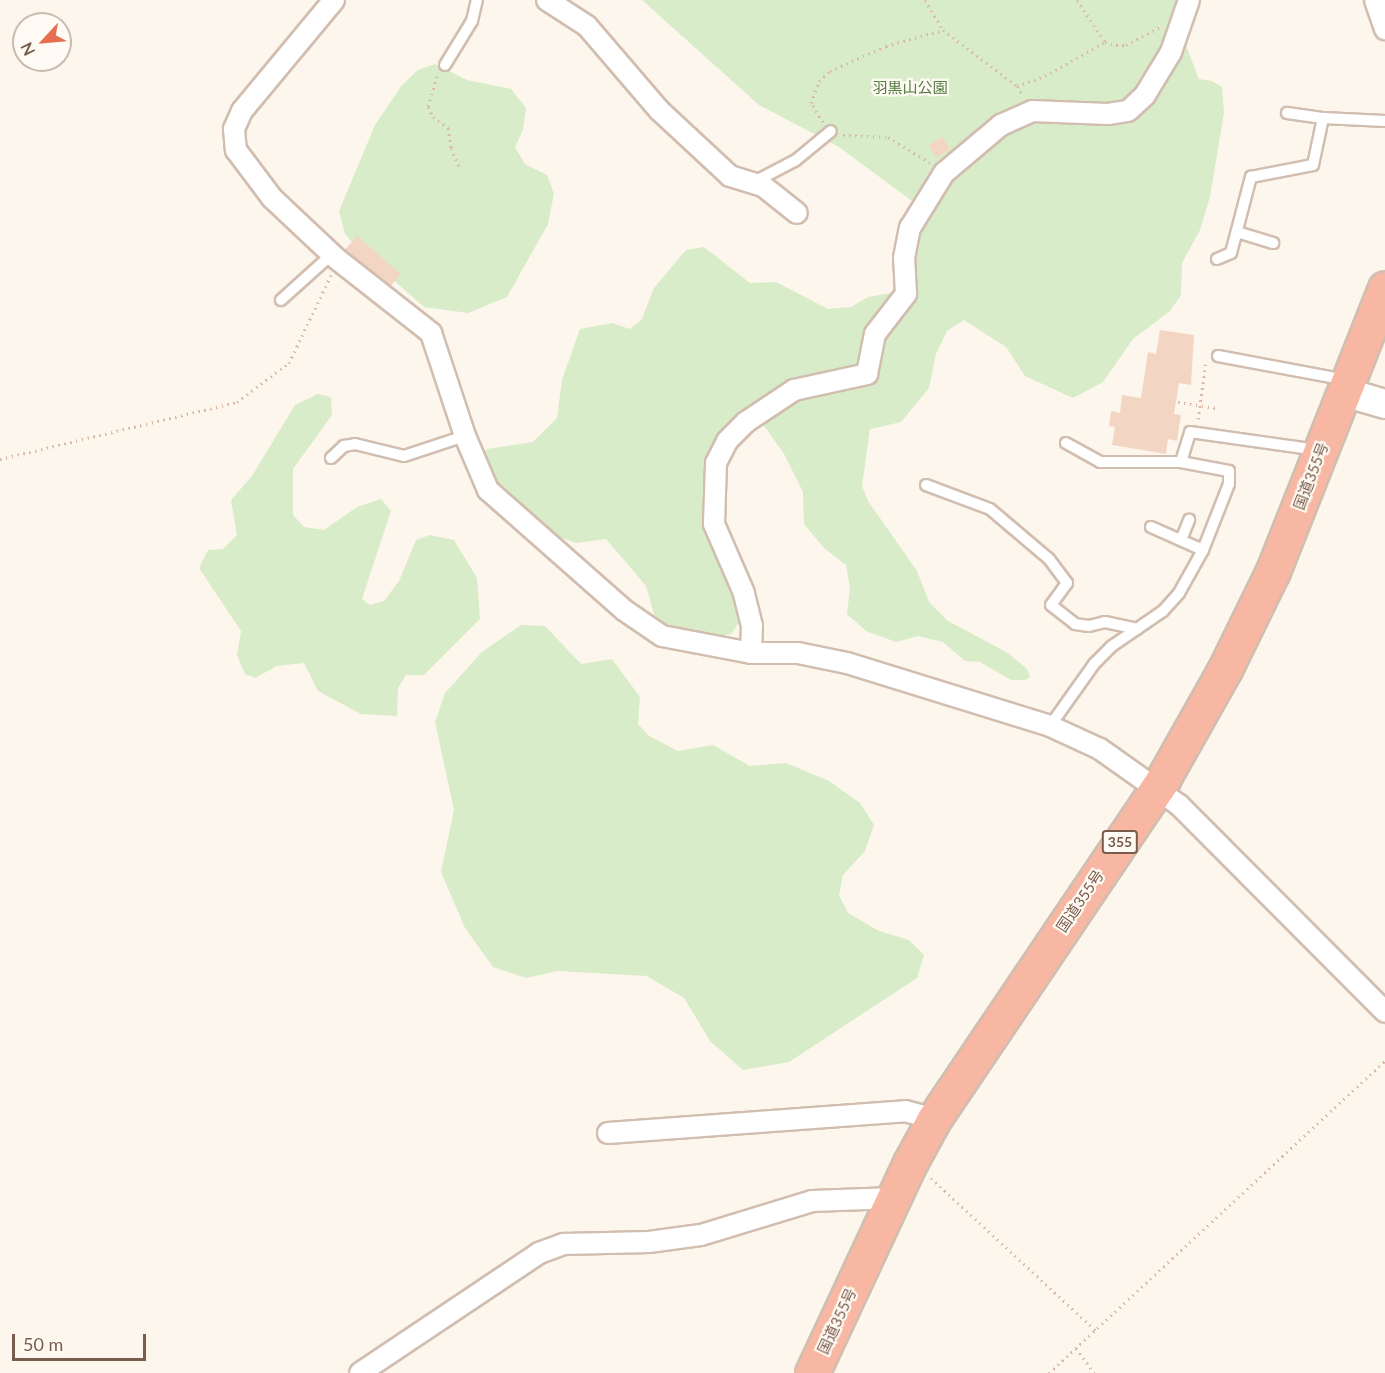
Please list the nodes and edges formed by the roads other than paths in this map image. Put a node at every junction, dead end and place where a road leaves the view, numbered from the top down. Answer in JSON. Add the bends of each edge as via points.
{"nodes":[{"id":1,"x":334,"y":0,"type":"edge"},
{"id":2,"x":477,"y":0,"type":"edge"},
{"id":3,"x":547,"y":0,"type":"edge"},
{"id":4,"x":1189,"y":0,"type":"edge"},
{"id":5,"x":1375,"y":0,"type":"edge"},
{"id":6,"x":1385,"y":29,"type":"edge"},
{"id":7,"x":445,"y":65,"type":"road end"},
{"id":8,"x":1287,"y":113,"type":"dead end"},
{"id":9,"x":1323,"y":118,"type":"junction"},
{"id":10,"x":1385,"y":121,"type":"edge"},
{"id":11,"x":831,"y":131,"type":"road end"},
{"id":12,"x":754,"y":182,"type":"junction"},
{"id":13,"x":797,"y":213,"type":"dead end"},
{"id":14,"x":1237,"y":232,"type":"junction"},
{"id":15,"x":1273,"y":243,"type":"dead end"},
{"id":16,"x":335,"y":257,"type":"junction"},
{"id":17,"x":1217,"y":259,"type":"dead end"},
{"id":18,"x":1385,"y":288,"type":"edge"},
{"id":19,"x":281,"y":300,"type":"dead end"},
{"id":20,"x":1218,"y":356,"type":"road end"},
{"id":21,"x":1347,"y":386,"type":"junction"},
{"id":22,"x":1385,"y":404,"type":"edge"},
{"id":23,"x":465,"y":436,"type":"junction"},
{"id":24,"x":1066,"y":443,"type":"dead end"},
{"id":25,"x":1321,"y":450,"type":"junction"},
{"id":26,"x":331,"y":458,"type":"dead end"},
{"id":27,"x":1181,"y":462,"type":"junction"},
{"id":28,"x":926,"y":485,"type":"dead end"},
{"id":29,"x":1189,"y":520,"type":"dead end"},
{"id":30,"x":1151,"y":527,"type":"dead end"},
{"id":31,"x":1181,"y":540,"type":"junction"},
{"id":32,"x":1203,"y":550,"type":"junction"},
{"id":33,"x":1137,"y":629,"type":"junction"},
{"id":34,"x":751,"y":653,"type":"junction"},
{"id":35,"x":1050,"y":726,"type":"junction"},
{"id":36,"x":1156,"y":788,"type":"junction"},
{"id":37,"x":1385,"y":1012,"type":"edge"},
{"id":38,"x":934,"y":1119,"type":"junction"},
{"id":39,"x":608,"y":1133,"type":"dead end"},
{"id":40,"x":894,"y":1198,"type":"junction"},
{"id":41,"x":360,"y":1373,"type":"edge"},
{"id":42,"x":812,"y":1373,"type":"edge"}],
"edges":[{"from":1,"to":16,"type":"street","via":[[242,111],[234,129],[236,150],[253,177]]},
{"from":2,"to":7,"type":"lane","via":[[472,21]]},
{"from":3,"to":12,"type":"street","via":[[587,26],[659,110],[730,177]]},
{"from":4,"to":34,"type":"street","via":[[1171,52],[1145,95],[1128,111],[1032,111],[1001,125],[944,173],[910,228],[904,258],[906,294],[875,334],[867,374],[790,392],[737,429],[719,453],[714,524],[744,592],[752,626]]},
{"from":5,"to":6,"type":"street"},
{"from":8,"to":9,"type":"lane"},
{"from":9,"to":10,"type":"lane"},
{"from":9,"to":14,"type":"lane","via":[[1313,165],[1251,177]]},
{"from":11,"to":12,"type":"lane","via":[[796,160]]},
{"from":12,"to":13,"type":"street"},
{"from":14,"to":15,"type":"lane"},
{"from":14,"to":17,"type":"lane","via":[[1231,253]]},
{"from":16,"to":19,"type":"lane"},
{"from":16,"to":23,"type":"street","via":[[431,333]]},
{"from":18,"to":21,"type":"highway","name":"国道355号","number":"355"},
{"from":20,"to":21,"type":"lane"},
{"from":21,"to":22,"type":"street"},
{"from":21,"to":25,"type":"highway","name":"国道355号","number":"355"},
{"from":23,"to":26,"type":"lane","via":[[404,456],[355,444],[344,446]]},
{"from":23,"to":34,"type":"street","via":[[488,490],[624,610],[662,636]]},
{"from":24,"to":27,"type":"lane","via":[[1100,462]]},
{"from":25,"to":27,"type":"lane","via":[[1190,432]]},
{"from":25,"to":36,"type":"highway","name":"国道355号","number":"355","via":[[1273,572],[1225,669]]},
{"from":27,"to":32,"type":"lane","via":[[1229,471],[1229,484]]},
{"from":28,"to":33,"type":"lane","via":[[990,509],[1049,559],[1067,583],[1051,605],[1075,624],[1105,622]]},
{"from":29,"to":31,"type":"lane"},
{"from":30,"to":31,"type":"lane"},
{"from":31,"to":32,"type":"lane"},
{"from":32,"to":33,"type":"lane","via":[[1179,593]]},
{"from":33,"to":35,"type":"lane","via":[[1094,664]]},
{"from":34,"to":35,"type":"street","via":[[798,653],[847,663]]},
{"from":35,"to":36,"type":"street","via":[[1100,749]]},
{"from":36,"to":37,"type":"street","via":[[1236,860]]},
{"from":36,"to":38,"type":"highway","name":"国道355号","number":"355"},
{"from":38,"to":39,"type":"street","via":[[905,1112]]},
{"from":38,"to":40,"type":"highway","name":"国道355号","number":"355"},
{"from":40,"to":41,"type":"street","via":[[812,1201],[701,1235],[649,1242],[564,1244],[539,1253]]},
{"from":40,"to":42,"type":"highway","name":"国道355号","number":"355"}]}
